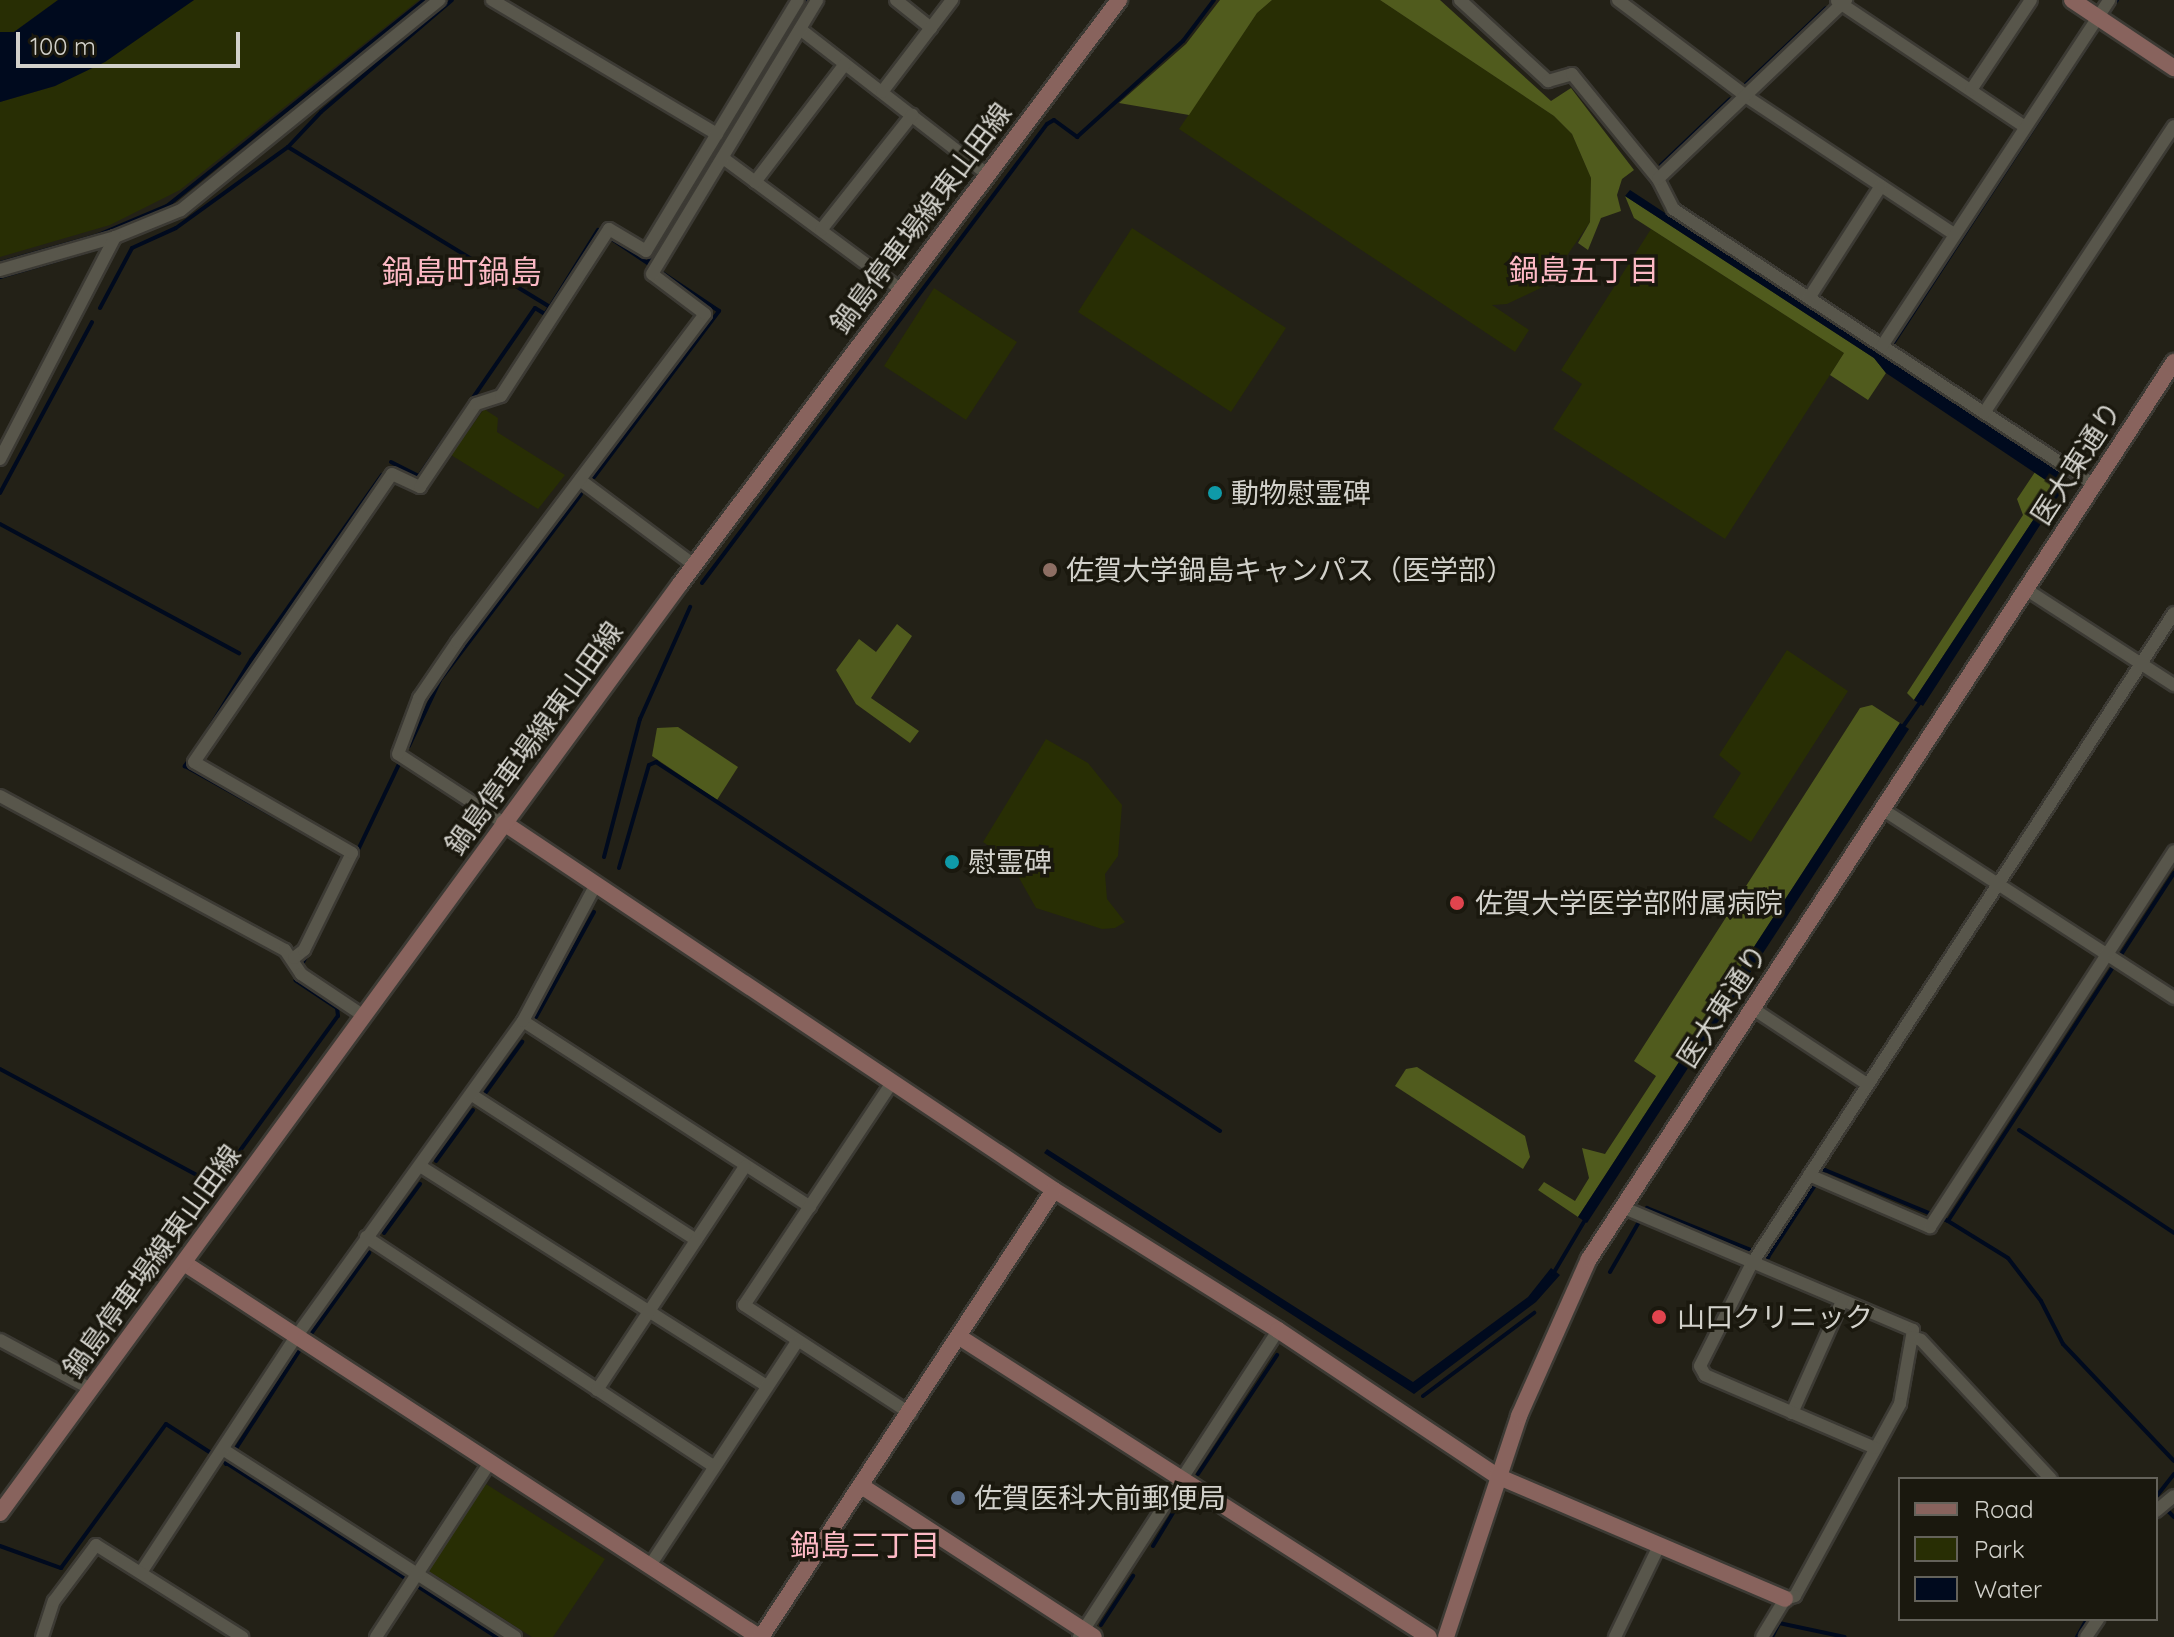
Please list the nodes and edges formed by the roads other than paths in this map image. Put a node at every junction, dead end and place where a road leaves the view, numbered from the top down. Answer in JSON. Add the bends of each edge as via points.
{"nodes":[{"id":1,"x":439,"y":0,"type":"edge"},
{"id":2,"x":492,"y":0,"type":"edge"},
{"id":3,"x":798,"y":0,"type":"edge"},
{"id":4,"x":817,"y":0,"type":"edge"},
{"id":5,"x":896,"y":0,"type":"edge"},
{"id":6,"x":952,"y":0,"type":"edge"},
{"id":7,"x":1119,"y":0,"type":"edge"},
{"id":8,"x":1460,"y":0,"type":"edge"},
{"id":9,"x":1618,"y":0,"type":"edge"},
{"id":10,"x":2031,"y":0,"type":"edge"},
{"id":11,"x":2072,"y":0,"type":"edge"},
{"id":12,"x":2109,"y":0,"type":"edge"},
{"id":13,"x":1841,"y":2,"type":"edge"},
{"id":14,"x":2098,"y":17,"type":"junction"},
{"id":15,"x":931,"y":28,"type":"junction"},
{"id":16,"x":800,"y":29,"type":"junction"},
{"id":17,"x":845,"y":64,"type":"junction"},
{"id":18,"x":2174,"y":68,"type":"edge"},
{"id":19,"x":1971,"y":90,"type":"junction"},
{"id":20,"x":882,"y":92,"type":"junction"},
{"id":21,"x":1747,"y":97,"type":"junction"},
{"id":22,"x":912,"y":115,"type":"junction"},
{"id":23,"x":2024,"y":126,"type":"junction"},
{"id":24,"x":2174,"y":126,"type":"edge"},
{"id":25,"x":717,"y":134,"type":"junction"},
{"id":26,"x":723,"y":158,"type":"junction"},
{"id":27,"x":987,"y":174,"type":"junction"},
{"id":28,"x":1658,"y":179,"type":"junction"},
{"id":29,"x":755,"y":182,"type":"junction"},
{"id":30,"x":1881,"y":186,"type":"junction"},
{"id":31,"x":821,"y":230,"type":"junction"},
{"id":32,"x":1954,"y":234,"type":"junction"},
{"id":33,"x":115,"y":237,"type":"junction"},
{"id":34,"x":0,"y":270,"type":"edge"},
{"id":35,"x":899,"y":288,"type":"junction"},
{"id":36,"x":1809,"y":298,"type":"junction"},
{"id":37,"x":1882,"y":346,"type":"junction"},
{"id":38,"x":2172,"y":370,"type":"edge"},
{"id":39,"x":1984,"y":413,"type":"junction"},
{"id":40,"x":0,"y":459,"type":"edge"},
{"id":41,"x":580,"y":480,"type":"junction"},
{"id":42,"x":2093,"y":484,"type":"junction"},
{"id":43,"x":694,"y":565,"type":"junction"},
{"id":44,"x":2024,"y":588,"type":"junction"},
{"id":45,"x":2174,"y":613,"type":"edge"},
{"id":46,"x":2142,"y":664,"type":"junction"},
{"id":47,"x":2174,"y":685,"type":"edge"},
{"id":48,"x":0,"y":796,"type":"edge"},
{"id":49,"x":1882,"y":809,"type":"junction"},
{"id":50,"x":504,"y":823,"type":"junction"},
{"id":51,"x":2174,"y":851,"type":"edge"},
{"id":52,"x":1998,"y":884,"type":"junction"},
{"id":53,"x":595,"y":886,"type":"junction"},
{"id":54,"x":294,"y":958,"type":"junction"},
{"id":55,"x":2113,"y":959,"type":"junction"},
{"id":56,"x":2174,"y":998,"type":"edge"},
{"id":57,"x":1752,"y":1008,"type":"junction"},
{"id":58,"x":364,"y":1016,"type":"junction"},
{"id":59,"x":523,"y":1021,"type":"junction"},
{"id":60,"x":893,"y":1081,"type":"junction"},
{"id":61,"x":1867,"y":1084,"type":"junction"},
{"id":62,"x":472,"y":1095,"type":"junction"},
{"id":63,"x":420,"y":1166,"type":"junction"},
{"id":64,"x":745,"y":1166,"type":"junction"},
{"id":65,"x":1815,"y":1177,"type":"junction"},
{"id":66,"x":1054,"y":1190,"type":"junction"},
{"id":67,"x":810,"y":1207,"type":"junction"},
{"id":68,"x":1635,"y":1213,"type":"junction"},
{"id":69,"x":366,"y":1237,"type":"junction"},
{"id":70,"x":696,"y":1240,"type":"junction"},
{"id":71,"x":1756,"y":1257,"type":"junction"},
{"id":72,"x":184,"y":1263,"type":"junction"},
{"id":73,"x":1842,"y":1301,"type":"junction"},
{"id":74,"x":650,"y":1312,"type":"junction"},
{"id":75,"x":1278,"y":1330,"type":"junction"},
{"id":76,"x":296,"y":1337,"type":"junction"},
{"id":77,"x":1912,"y":1337,"type":"junction"},
{"id":78,"x":961,"y":1338,"type":"junction"},
{"id":79,"x":0,"y":1340,"type":"edge"},
{"id":80,"x":797,"y":1342,"type":"junction"},
{"id":81,"x":767,"y":1386,"type":"junction"},
{"id":82,"x":91,"y":1389,"type":"junction"},
{"id":83,"x":597,"y":1390,"type":"junction"},
{"id":84,"x":1792,"y":1413,"type":"junction"},
{"id":85,"x":911,"y":1414,"type":"junction"},
{"id":86,"x":1875,"y":1448,"type":"junction"},
{"id":87,"x":221,"y":1455,"type":"junction"},
{"id":88,"x":490,"y":1462,"type":"junction"},
{"id":89,"x":713,"y":1466,"type":"junction"},
{"id":90,"x":1497,"y":1476,"type":"junction"},
{"id":91,"x":2049,"y":1477,"type":"edge"},
{"id":92,"x":1182,"y":1478,"type":"junction"},
{"id":93,"x":863,"y":1487,"type":"junction"},
{"id":94,"x":2174,"y":1496,"type":"edge"},
{"id":95,"x":2158,"y":1509,"type":"edge"},
{"id":96,"x":0,"y":1513,"type":"edge"},
{"id":97,"x":1659,"y":1546,"type":"junction"},
{"id":98,"x":651,"y":1564,"type":"junction"},
{"id":99,"x":142,"y":1571,"type":"junction"},
{"id":100,"x":413,"y":1580,"type":"junction"},
{"id":101,"x":1785,"y":1599,"type":"junction"},
{"id":102,"x":1085,"y":1635,"type":"edge"},
{"id":103,"x":42,"y":1637,"type":"edge"},
{"id":104,"x":242,"y":1637,"type":"edge"},
{"id":105,"x":376,"y":1637,"type":"edge"},
{"id":106,"x":515,"y":1637,"type":"edge"},
{"id":107,"x":760,"y":1637,"type":"edge"},
{"id":108,"x":1429,"y":1637,"type":"edge"},
{"id":109,"x":1446,"y":1637,"type":"edge"},
{"id":110,"x":1615,"y":1637,"type":"edge"},
{"id":111,"x":1762,"y":1637,"type":"edge"}],
"edges":[{"from":1,"to":33,"type":"street","via":[[181,210]]},
{"from":2,"to":25,"type":"street"},
{"from":3,"to":25,"type":"street"},
{"from":4,"to":16,"type":"street"},
{"from":5,"to":15,"type":"street"},
{"from":6,"to":15,"type":"street"},
{"from":7,"to":27,"type":"street","name":"鍋島停車場線東山田線"},
{"from":8,"to":28,"type":"street","via":[[1548,81],[1572,74]]},
{"from":9,"to":21,"type":"street"},
{"from":10,"to":19,"type":"street"},
{"from":11,"to":14,"type":"street"},
{"from":12,"to":14,"type":"street"},
{"from":13,"to":19,"type":"street"},
{"from":13,"to":21,"type":"street"},
{"from":14,"to":18,"type":"street"},
{"from":14,"to":23,"type":"street"},
{"from":15,"to":20,"type":"street"},
{"from":16,"to":17,"type":"street"},
{"from":16,"to":26,"type":"street"},
{"from":17,"to":20,"type":"street"},
{"from":17,"to":29,"type":"street"},
{"from":19,"to":23,"type":"street"},
{"from":20,"to":22,"type":"street"},
{"from":21,"to":28,"type":"street"},
{"from":21,"to":30,"type":"street"},
{"from":22,"to":27,"type":"street"},
{"from":22,"to":31,"type":"street"},
{"from":23,"to":32,"type":"street"},
{"from":24,"to":39,"type":"street"},
{"from":25,"to":54,"type":"street","via":[[646,251],[609,229],[501,396],[476,404],[420,487],[392,474],[194,762],[352,853],[304,950]]},
{"from":26,"to":29,"type":"street"},
{"from":26,"to":41,"type":"street","via":[[652,274],[705,314]]},
{"from":27,"to":35,"type":"street","name":"鍋島停車場線東山田線"},
{"from":28,"to":36,"type":"street","via":[[1673,209]]},
{"from":29,"to":31,"type":"street"},
{"from":30,"to":32,"type":"street"},
{"from":30,"to":36,"type":"street"},
{"from":31,"to":35,"type":"street"},
{"from":32,"to":37,"type":"street"},
{"from":33,"to":34,"type":"street"},
{"from":33,"to":40,"type":"street"},
{"from":35,"to":43,"type":"street","name":"鍋島停車場線東山田線"},
{"from":36,"to":37,"type":"street"},
{"from":37,"to":39,"type":"street"},
{"from":38,"to":42,"type":"street","name":"医大東通り"},
{"from":39,"to":42,"type":"street"},
{"from":41,"to":43,"type":"street"},
{"from":41,"to":50,"type":"street","via":[[419,698],[398,754]]},
{"from":42,"to":44,"type":"street","name":"医大東通り"},
{"from":43,"to":50,"type":"street","name":"鍋島停車場線東山田線"},
{"from":44,"to":46,"type":"street"},
{"from":44,"to":49,"type":"street","name":"医大東通り"},
{"from":45,"to":46,"type":"street"},
{"from":46,"to":47,"type":"street"},
{"from":46,"to":52,"type":"street"},
{"from":48,"to":54,"type":"street"},
{"from":49,"to":52,"type":"street"},
{"from":49,"to":57,"type":"street","name":"医大東通り"},
{"from":50,"to":53,"type":"street"},
{"from":50,"to":58,"type":"street","name":"鍋島停車場線東山田線"},
{"from":51,"to":55,"type":"street"},
{"from":52,"to":55,"type":"street"},
{"from":52,"to":61,"type":"street"},
{"from":53,"to":59,"type":"street"},
{"from":53,"to":60,"type":"street"},
{"from":54,"to":58,"type":"street","via":[[301,974]]},
{"from":55,"to":56,"type":"street"},
{"from":55,"to":65,"type":"street","via":[[1930,1227]]},
{"from":57,"to":61,"type":"street"},
{"from":57,"to":68,"type":"street","name":"医大東通り"},
{"from":58,"to":72,"type":"street","name":"鍋島停車場線東山田線"},
{"from":59,"to":62,"type":"street"},
{"from":59,"to":64,"type":"street"},
{"from":60,"to":66,"type":"street"},
{"from":60,"to":67,"type":"street"},
{"from":61,"to":65,"type":"street"},
{"from":62,"to":63,"type":"street"},
{"from":62,"to":70,"type":"street"},
{"from":63,"to":69,"type":"street"},
{"from":63,"to":74,"type":"street"},
{"from":64,"to":67,"type":"street"},
{"from":64,"to":70,"type":"street"},
{"from":65,"to":71,"type":"street"},
{"from":66,"to":75,"type":"street"},
{"from":66,"to":78,"type":"street"},
{"from":67,"to":80,"type":"street","via":[[744,1305]]},
{"from":68,"to":71,"type":"street"},
{"from":68,"to":90,"type":"street","name":"医大東通り","via":[[1564,1308]]},
{"from":69,"to":76,"type":"street"},
{"from":69,"to":83,"type":"street"},
{"from":70,"to":74,"type":"street"},
{"from":71,"to":73,"type":"street"},
{"from":71,"to":84,"type":"street","via":[[1700,1366],[1705,1375]]},
{"from":72,"to":76,"type":"street"},
{"from":72,"to":82,"type":"street","name":"鍋島停車場線東山田線"},
{"from":73,"to":77,"type":"street","via":[[1913,1330]]},
{"from":73,"to":84,"type":"street"},
{"from":74,"to":81,"type":"street"},
{"from":74,"to":83,"type":"street"},
{"from":75,"to":90,"type":"street"},
{"from":75,"to":92,"type":"street"},
{"from":76,"to":87,"type":"street"},
{"from":76,"to":88,"type":"street"},
{"from":77,"to":86,"type":"street","via":[[1900,1404]]},
{"from":77,"to":91,"type":"street"},
{"from":78,"to":85,"type":"street"},
{"from":78,"to":92,"type":"street"},
{"from":79,"to":82,"type":"street"},
{"from":80,"to":81,"type":"street"},
{"from":80,"to":85,"type":"street"},
{"from":81,"to":89,"type":"street"},
{"from":82,"to":96,"type":"street","name":"鍋島停車場線東山田線"},
{"from":83,"to":89,"type":"street"},
{"from":84,"to":86,"type":"street"},
{"from":85,"to":93,"type":"street"},
{"from":86,"to":101,"type":"street","via":[[1795,1596]]},
{"from":87,"to":99,"type":"street"},
{"from":87,"to":100,"type":"street"},
{"from":88,"to":98,"type":"street"},
{"from":88,"to":100,"type":"street"},
{"from":89,"to":98,"type":"street"},
{"from":90,"to":97,"type":"street"},
{"from":90,"to":109,"type":"street","name":"医大東通り"},
{"from":92,"to":102,"type":"street"},
{"from":92,"to":108,"type":"street"},
{"from":93,"to":102,"type":"street"},
{"from":93,"to":107,"type":"street"},
{"from":94,"to":95,"type":"street"},
{"from":97,"to":101,"type":"street"},
{"from":97,"to":110,"type":"street"},
{"from":98,"to":107,"type":"street"},
{"from":99,"to":103,"type":"street","via":[[96,1545],[54,1601]]},
{"from":99,"to":104,"type":"street"},
{"from":100,"to":105,"type":"street"},
{"from":100,"to":106,"type":"street"},
{"from":101,"to":111,"type":"street"}]}
